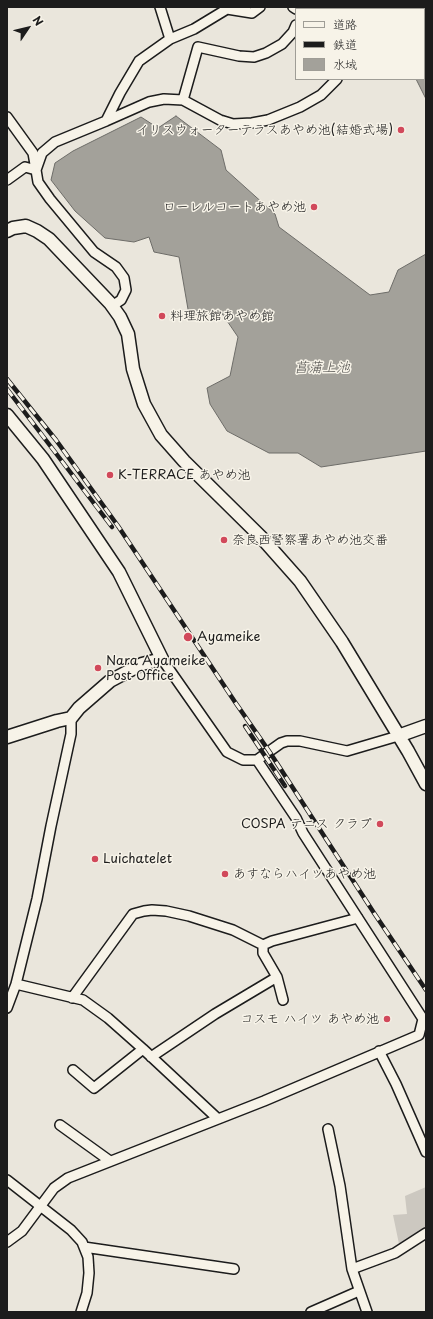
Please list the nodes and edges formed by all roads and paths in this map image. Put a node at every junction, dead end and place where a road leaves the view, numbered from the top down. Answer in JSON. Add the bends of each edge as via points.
{"nodes":[{"id":1,"x":160,"y":7,"type":"edge"},
{"id":2,"x":260,"y":7,"type":"edge"},
{"id":3,"x":295,"y":27,"type":"edge"},
{"id":4,"x":170,"y":39,"type":"junction"},
{"id":5,"x":336,"y":80,"type":"edge"},
{"id":6,"x":183,"y":100,"type":"junction"},
{"id":7,"x":7,"y":117,"type":"edge"},
{"id":8,"x":106,"y":121,"type":"junction"},
{"id":9,"x":36,"y":170,"type":"junction"},
{"id":10,"x":7,"y":180,"type":"edge"},
{"id":11,"x":7,"y":231,"type":"edge"},
{"id":12,"x":112,"y":306,"type":"junction"},
{"id":13,"x":7,"y":415,"type":"edge"},
{"id":14,"x":162,"y":659,"type":"junction"},
{"id":15,"x":71,"y":718,"type":"junction"},
{"id":16,"x":426,"y":726,"type":"edge"},
{"id":17,"x":398,"y":736,"type":"junction"},
{"id":18,"x":7,"y":737,"type":"edge"},
{"id":19,"x":258,"y":760,"type":"junction"},
{"id":20,"x":426,"y":784,"type":"edge"},
{"id":21,"x":358,"y":918,"type":"junction"},
{"id":22,"x":263,"y":945,"type":"junction"},
{"id":23,"x":277,"y":977,"type":"junction"},
{"id":24,"x":7,"y":978,"type":"edge"},
{"id":25,"x":16,"y":982,"type":"junction"},
{"id":26,"x":72,"y":998,"type":"junction"},
{"id":27,"x":283,"y":1000,"type":"dead end"},
{"id":28,"x":7,"y":1008,"type":"edge"},
{"id":29,"x":143,"y":1049,"type":"junction"},
{"id":30,"x":378,"y":1051,"type":"junction"},
{"id":31,"x":151,"y":1057,"type":"junction"},
{"id":32,"x":73,"y":1070,"type":"dead end"},
{"id":33,"x":218,"y":1119,"type":"junction"},
{"id":34,"x":60,"y":1125,"type":"dead end"},
{"id":35,"x":328,"y":1128,"type":"dead end"},
{"id":36,"x":426,"y":1152,"type":"edge"},
{"id":37,"x":110,"y":1161,"type":"junction"},
{"id":38,"x":7,"y":1180,"type":"edge"},
{"id":39,"x":40,"y":1206,"type":"junction"},
{"id":40,"x":426,"y":1233,"type":"edge"},
{"id":41,"x":7,"y":1242,"type":"edge"},
{"id":42,"x":84,"y":1247,"type":"junction"},
{"id":43,"x":234,"y":1269,"type":"dead end"},
{"id":44,"x":352,"y":1269,"type":"junction"},
{"id":45,"x":359,"y":1291,"type":"junction"},
{"id":46,"x":81,"y":1312,"type":"edge"},
{"id":47,"x":311,"y":1312,"type":"edge"},
{"id":48,"x":367,"y":1312,"type":"edge"}],
"edges":[{"from":1,"to":4,"type":"street"},
{"from":2,"to":4,"type":"street","via":[[252,13],[227,9],[194,29]]},
{"from":3,"to":6,"type":"street","via":[[282,44],[254,56],[240,56],[198,47]]},
{"from":4,"to":8,"type":"street","via":[[139,61]]},
{"from":5,"to":6,"type":"street","via":[[321,95],[300,107],[268,120],[252,123],[233,124],[220,120]]},
{"from":6,"to":8,"type":"street","via":[[164,99],[149,102]]},
{"from":7,"to":9,"type":"street","via":[[33,153]]},
{"from":8,"to":9,"type":"street","via":[[55,142],[42,153]]},
{"from":9,"to":10,"type":"street","via":[[25,167]]},
{"from":9,"to":12,"type":"street","via":[[38,182],[50,199],[94,252],[116,267],[124,278],[126,290],[121,300]]},
{"from":11,"to":12,"type":"street","via":[[26,226],[37,231],[77,267]]},
{"from":12,"to":17,"type":"street","via":[[128,334],[132,369],[144,404],[161,435],[261,537],[300,581],[342,642]]},
{"from":13,"to":14,"type":"street","via":[[43,459],[119,572]]},
{"from":14,"to":15,"type":"street","via":[[142,664],[110,681]]},
{"from":14,"to":19,"type":"street","via":[[227,752],[243,760]]},
{"from":15,"to":18,"type":"street"},
{"from":15,"to":25,"type":"street","via":[[72,734],[37,899]]},
{"from":16,"to":17,"type":"street"},
{"from":17,"to":19,"type":"street","via":[[347,751],[300,741],[288,741],[281,743]]},
{"from":17,"to":20,"type":"street"},
{"from":19,"to":21,"type":"street"},
{"from":21,"to":22,"type":"street"},
{"from":21,"to":30,"type":"street","via":[[423,1019],[419,1035]]},
{"from":22,"to":23,"type":"street","via":[[263,953]]},
{"from":22,"to":26,"type":"street","via":[[233,930],[188,916],[166,911],[144,911],[134,914]]},
{"from":23,"to":27,"type":"street"},
{"from":23,"to":31,"type":"street"},
{"from":24,"to":25,"type":"street"},
{"from":25,"to":26,"type":"street"},
{"from":25,"to":28,"type":"street"},
{"from":26,"to":29,"type":"street","via":[[83,1000]]},
{"from":29,"to":31,"type":"street"},
{"from":29,"to":32,"type":"street","via":[[94,1088]]},
{"from":30,"to":33,"type":"street"},
{"from":30,"to":36,"type":"street","via":[[396,1084]]},
{"from":31,"to":33,"type":"street"},
{"from":33,"to":37,"type":"street"},
{"from":34,"to":37,"type":"street"},
{"from":35,"to":44,"type":"street","via":[[340,1186]]},
{"from":37,"to":39,"type":"street","via":[[68,1178],[54,1188]]},
{"from":38,"to":39,"type":"street"},
{"from":39,"to":41,"type":"street","via":[[22,1231]]},
{"from":39,"to":42,"type":"street","via":[[71,1230]]},
{"from":40,"to":44,"type":"street","via":[[395,1253]]},
{"from":42,"to":43,"type":"street"},
{"from":42,"to":46,"type":"street","via":[[89,1273]]},
{"from":44,"to":45,"type":"street"},
{"from":45,"to":47,"type":"street"},
{"from":45,"to":48,"type":"street"}]}
